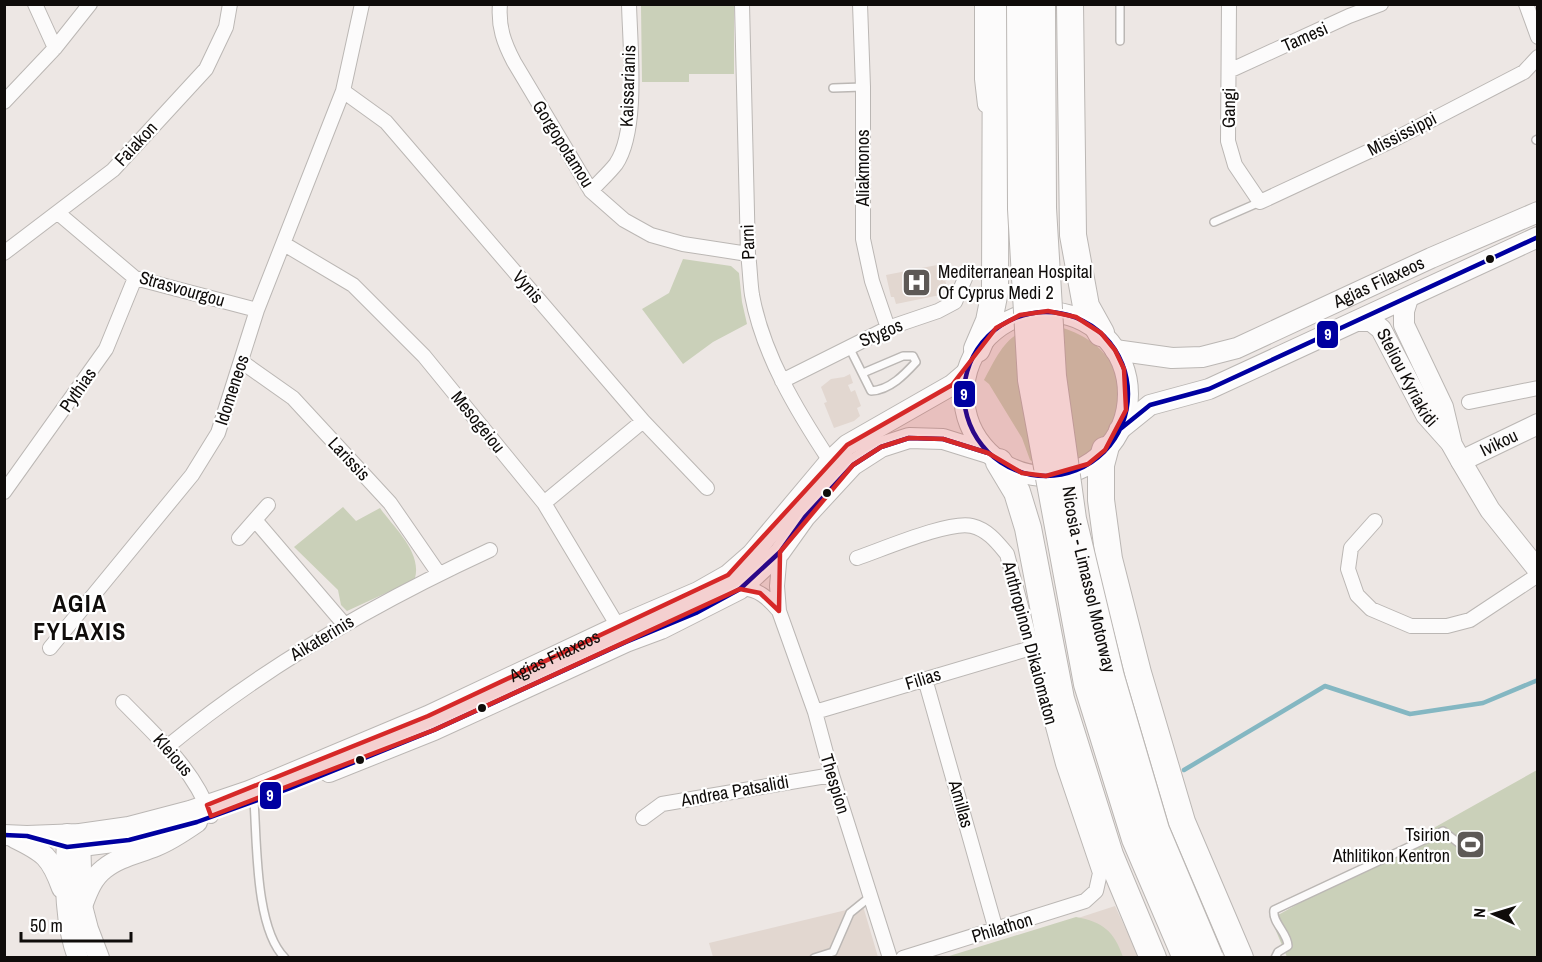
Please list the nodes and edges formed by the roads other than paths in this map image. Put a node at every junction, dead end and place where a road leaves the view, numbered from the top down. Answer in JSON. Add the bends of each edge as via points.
{"nodes":[{"id":1,"x":35,"y":4,"type":"edge"},
{"id":2,"x":90,"y":4,"type":"edge"},
{"id":3,"x":230,"y":4,"type":"edge"},
{"id":4,"x":362,"y":4,"type":"edge"},
{"id":5,"x":500,"y":4,"type":"edge"},
{"id":6,"x":629,"y":4,"type":"edge"},
{"id":7,"x":742,"y":4,"type":"edge"},
{"id":8,"x":860,"y":4,"type":"edge"},
{"id":9,"x":982,"y":4,"type":"edge"},
{"id":10,"x":996,"y":4,"type":"edge"},
{"id":11,"x":1020,"y":4,"type":"edge"},
{"id":12,"x":1042,"y":4,"type":"edge"},
{"id":13,"x":1070,"y":4,"type":"edge"},
{"id":14,"x":1120,"y":4,"type":"edge"},
{"id":15,"x":1229,"y":4,"type":"edge"},
{"id":16,"x":1382,"y":4,"type":"edge"},
{"id":17,"x":1526,"y":4,"type":"edge"},
{"id":18,"x":1348,"y":10,"type":"edge"},
{"id":19,"x":1538,"y":37,"type":"edge"},
{"id":20,"x":1120,"y":41,"type":"dead end"},
{"id":21,"x":55,"y":48,"type":"junction"},
{"id":22,"x":1538,"y":57,"type":"edge"},
{"id":23,"x":1230,"y":71,"type":"junction"},
{"id":24,"x":863,"y":87,"type":"junction"},
{"id":25,"x":833,"y":88,"type":"dead end"},
{"id":26,"x":343,"y":91,"type":"junction"},
{"id":27,"x":4,"y":102,"type":"edge"},
{"id":28,"x":591,"y":191,"type":"junction"},
{"id":29,"x":1260,"y":202,"type":"junction"},
{"id":30,"x":995,"y":209,"type":"junction"},
{"id":31,"x":1538,"y":212,"type":"edge"},
{"id":32,"x":58,"y":213,"type":"junction"},
{"id":33,"x":1214,"y":222,"type":"dead end"},
{"id":34,"x":1538,"y":237,"type":"edge"},
{"id":35,"x":284,"y":244,"type":"junction"},
{"id":36,"x":4,"y":254,"type":"edge"},
{"id":37,"x":748,"y":254,"type":"junction"},
{"id":38,"x":966,"y":276,"type":"dead end"},
{"id":39,"x":135,"y":278,"type":"junction"},
{"id":40,"x":1408,"y":298,"type":"junction"},
{"id":41,"x":257,"y":310,"type":"junction"},
{"id":42,"x":1358,"y":321,"type":"junction"},
{"id":43,"x":888,"y":328,"type":"junction"},
{"id":44,"x":1108,"y":341,"type":"junction"},
{"id":45,"x":849,"y":347,"type":"junction"},
{"id":46,"x":977,"y":349,"type":"junction"},
{"id":47,"x":242,"y":362,"type":"junction"},
{"id":48,"x":863,"y":373,"type":"junction"},
{"id":49,"x":966,"y":373,"type":"junction"},
{"id":50,"x":783,"y":381,"type":"junction"},
{"id":51,"x":1538,"y":388,"type":"edge"},
{"id":52,"x":1469,"y":402,"type":"dead end"},
{"id":53,"x":643,"y":421,"type":"junction"},
{"id":54,"x":1538,"y":424,"type":"edge"},
{"id":55,"x":1112,"y":440,"type":"junction"},
{"id":56,"x":1457,"y":453,"type":"junction"},
{"id":57,"x":994,"y":457,"type":"junction"},
{"id":58,"x":830,"y":461,"type":"junction"},
{"id":59,"x":9,"y":478,"type":"edge"},
{"id":60,"x":707,"y":488,"type":"dead end"},
{"id":61,"x":4,"y":492,"type":"edge"},
{"id":62,"x":544,"y":502,"type":"junction"},
{"id":63,"x":268,"y":505,"type":"dead end"},
{"id":64,"x":255,"y":520,"type":"junction"},
{"id":65,"x":1375,"y":521,"type":"dead end"},
{"id":66,"x":239,"y":538,"type":"dead end"},
{"id":67,"x":490,"y":550,"type":"dead end"},
{"id":68,"x":780,"y":552,"type":"junction"},
{"id":69,"x":856,"y":558,"type":"dead end"},
{"id":70,"x":1538,"y":570,"type":"edge"},
{"id":71,"x":439,"y":574,"type":"junction"},
{"id":72,"x":1538,"y":575,"type":"edge"},
{"id":73,"x":740,"y":589,"type":"junction"},
{"id":74,"x":779,"y":611,"type":"junction"},
{"id":75,"x":344,"y":624,"type":"junction"},
{"id":76,"x":623,"y":634,"type":"junction"},
{"id":77,"x":50,"y":648,"type":"dead end"},
{"id":78,"x":1031,"y":648,"type":"junction"},
{"id":79,"x":925,"y":679,"type":"junction"},
{"id":80,"x":123,"y":702,"type":"dead end"},
{"id":81,"x":815,"y":712,"type":"junction"},
{"id":82,"x":167,"y":747,"type":"junction"},
{"id":83,"x":832,"y":775,"type":"junction"},
{"id":84,"x":254,"y":801,"type":"junction"},
{"id":85,"x":205,"y":814,"type":"junction"},
{"id":86,"x":643,"y":819,"type":"dead end"},
{"id":87,"x":14,"y":835,"type":"edge"},
{"id":88,"x":74,"y":840,"type":"junction"},
{"id":89,"x":1460,"y":844,"type":"dead end"},
{"id":90,"x":1096,"y":891,"type":"joint"},
{"id":91,"x":871,"y":896,"type":"junction"},
{"id":92,"x":74,"y":901,"type":"junction"},
{"id":93,"x":996,"y":930,"type":"junction"},
{"id":94,"x":78,"y":957,"type":"edge"},
{"id":95,"x":99,"y":957,"type":"edge"},
{"id":96,"x":285,"y":957,"type":"edge"},
{"id":97,"x":814,"y":957,"type":"edge"},
{"id":98,"x":891,"y":957,"type":"edge"},
{"id":99,"x":903,"y":957,"type":"edge"},
{"id":100,"x":1153,"y":957,"type":"edge"},
{"id":101,"x":1186,"y":957,"type":"edge"},
{"id":102,"x":1209,"y":957,"type":"edge"},
{"id":103,"x":1240,"y":957,"type":"edge"},
{"id":104,"x":1275,"y":957,"type":"edge"}],
"edges":[{"from":1,"to":21,"type":"street"},
{"from":2,"to":21,"type":"street"},
{"from":3,"to":32,"type":"street","name":"Faiakon","via":[[226,27],[206,69],[113,170]]},
{"from":4,"to":26,"type":"street","name":"Idomeneos"},
{"from":5,"to":28,"type":"street","name":"Gorgopotamou","via":[[498,21],[503,41]]},
{"from":6,"to":28,"type":"street","name":"Kaissarianis","via":[[631,117],[616,163]]},
{"from":7,"to":37,"type":"street","name":"Parni"},
{"from":8,"to":24,"type":"street","name":"Aliakmonos"},
{"from":9,"to":30,"type":"street","via":[[982,78]]},
{"from":10,"to":30,"type":"highway"},
{"from":11,"to":101,"type":"highway","name":"Nicosia - Limassol Motorway","bridge":true,"via":[[1021,209],[1031,380],[1087,684],[1135,839]]},
{"from":12,"to":102,"type":"highway","name":"Nicosia - Limassol Motorway","bridge":true,"via":[[1043,208],[1052,364],[1073,519],[1111,677],[1156,830]]},
{"from":13,"to":44,"type":"highway","via":[[1073,235],[1086,306]]},
{"from":14,"to":20,"type":"lane"},
{"from":15,"to":23,"type":"street","name":"Gangi"},
{"from":16,"to":18,"type":"street","name":"Tamesi"},
{"from":17,"to":19,"type":"street"},
{"from":18,"to":23,"type":"street","name":"Tamesi"},
{"from":21,"to":27,"type":"street"},
{"from":22,"to":29,"type":"street","name":"Mississippi","via":[[1524,72],[1391,141]]},
{"from":23,"to":29,"type":"street","name":"Gangi","via":[[1228,141],[1235,165]]},
{"from":24,"to":25,"type":"lane"},
{"from":24,"to":43,"type":"street","name":"Aliakmonos","via":[[863,239]]},
{"from":26,"to":35,"type":"street","name":"Idomeneos"},
{"from":26,"to":53,"type":"street","name":"Vynis","via":[[386,122]]},
{"from":28,"to":37,"type":"street","name":"Gorgopotamou","via":[[624,220],[651,235]]},
{"from":29,"to":33,"type":"lane"},
{"from":30,"to":46,"type":"highway","via":[[995,291]]},
{"from":31,"to":44,"type":"main road","name":"Agias Filaxeos","via":[[1237,348],[1202,357],[1172,358]]},
{"from":32,"to":36,"type":"street","name":"Faiakon"},
{"from":32,"to":39,"type":"street","name":"Strasvourgou"},
{"from":34,"to":40,"type":"main road","name":"Agias Filaxeos"},
{"from":35,"to":41,"type":"street","name":"Idomeneos"},
{"from":35,"to":62,"type":"street","name":"Mesogeiou","via":[[353,285],[424,356]]},
{"from":37,"to":50,"type":"street","name":"Parni","via":[[752,295]]},
{"from":38,"to":43,"type":"street","name":"Stygos","via":[[955,302]]},
{"from":39,"to":41,"type":"street","name":"Strasvourgou"},
{"from":39,"to":59,"type":"street","name":"Pythias","via":[[106,349]]},
{"from":40,"to":42,"type":"main road","name":"Agias Filaxeos"},
{"from":40,"to":56,"type":"main road","name":"Steliou Kyriakidi","via":[[1404,325],[1443,407]]},
{"from":41,"to":47,"type":"street","name":"Idomeneos"},
{"from":42,"to":55,"type":"main road","name":"Agias Filaxeos","via":[[1209,389],[1150,405]]},
{"from":42,"to":56,"type":"main road","name":"Steliou Kyriakidi","via":[[1371,321],[1381,329],[1426,415]]},
{"from":43,"to":45,"type":"street","name":"Stygos"},
{"from":44,"to":46,"type":"main road","via":[[1076,317],[1048,311],[1020,315],[996,328]]},
{"from":44,"to":55,"type":"main road","via":[[1124,369],[1128,390],[1126,410]]},
{"from":45,"to":48,"type":"lane"},
{"from":45,"to":50,"type":"street","name":"Stygos"},
{"from":46,"to":49,"type":"main road"},
{"from":47,"to":71,"type":"street","name":"Larissis","via":[[294,398],[390,502]]},
{"from":47,"to":77,"type":"street","name":"Idomeneos","via":[[218,433],[192,476]]},
{"from":48,"to":48,"type":"lane","via":[[871,391],[877,390],[901,378],[916,362],[914,356],[903,356]]},
{"from":49,"to":57,"type":"main road","via":[[964,401],[971,429]]},
{"from":49,"to":58,"type":"main road","name":"Agias Filaxeos","via":[[952,386],[846,445]]},
{"from":50,"to":58,"type":"street","name":"Parni"},
{"from":51,"to":52,"type":"street"},
{"from":53,"to":60,"type":"street","name":"Vynis"},
{"from":53,"to":62,"type":"street"},
{"from":54,"to":56,"type":"main road","name":"Ivikou"},
{"from":55,"to":57,"type":"main road","via":[[1088,464],[1068,473],[1022,473]]},
{"from":55,"to":103,"type":"highway","via":[[1101,465],[1109,559],[1182,822]]},
{"from":56,"to":70,"type":"main road","name":"Steliou Kyriakidi","via":[[1490,510]]},
{"from":57,"to":68,"type":"main road","name":"Agias Filaxeos","via":[[943,439],[909,438],[881,447],[853,465],[805,517]]},
{"from":57,"to":100,"type":"highway","via":[[1017,492],[1028,528],[1061,699],[1110,855]]},
{"from":58,"to":76,"type":"main road","name":"Agias Filaxeos","via":[[752,554],[728,575]]},
{"from":59,"to":61,"type":"street","name":"Pythias"},
{"from":62,"to":76,"type":"street","name":"Mesogeiou"},
{"from":63,"to":64,"type":"street"},
{"from":64,"to":66,"type":"street"},
{"from":64,"to":75,"type":"street"},
{"from":65,"to":72,"type":"street","via":[[1351,548],[1348,569],[1357,595],[1371,609],[1411,626],[1447,626],[1470,620]]},
{"from":67,"to":71,"type":"street","name":"Aikaterinis"},
{"from":68,"to":73,"type":"main road","name":"Agias Filaxeos"},
{"from":68,"to":74,"type":"street","name":"Thespion"},
{"from":69,"to":78,"type":"street","name":"Anthropinon Dikaiomaton","via":[[950,526],[971,526],[992,536],[1007,554]]},
{"from":71,"to":75,"type":"street","name":"Aikaterinis"},
{"from":73,"to":74,"type":"street","name":"Thespion","via":[[760,593]]},
{"from":73,"to":76,"type":"main road","name":"Agias Filaxeos","via":[[696,614]]},
{"from":74,"to":81,"type":"street","name":"Thespion"},
{"from":75,"to":82,"type":"street","name":"Aikaterinis","via":[[286,660]]},
{"from":76,"to":84,"type":"main road","name":"Agias Filaxeos","via":[[434,730]]},
{"from":76,"to":85,"type":"main road","name":"Agias Filaxeos"},
{"from":78,"to":79,"type":"street","name":"Filias"},
{"from":78,"to":90,"type":"street","name":"Anthropinon Dikaiomaton","via":[[1063,764],[1101,873]]},
{"from":79,"to":81,"type":"street","name":"Filias"},
{"from":79,"to":93,"type":"street","name":"Amillas"},
{"from":80,"to":82,"type":"street","name":"Kleious"},
{"from":81,"to":83,"type":"street","name":"Thespion"},
{"from":82,"to":85,"type":"street","name":"Kleious","via":[[192,775]]},
{"from":83,"to":86,"type":"street","name":"Andrea Patsalidi","via":[[662,804]]},
{"from":83,"to":91,"type":"street","name":"Thespion"},
{"from":84,"to":85,"type":"main road","name":"Agias Filaxeos"},
{"from":84,"to":96,"type":"lane","via":[[264,914]]},
{"from":85,"to":88,"type":"main road","name":"Agias Filaxeos","via":[[129,840]]},
{"from":85,"to":92,"type":"main road","via":[[158,846],[103,870]]},
{"from":87,"to":88,"type":"main road"},
{"from":87,"to":92,"type":"main road","via":[[50,859]]},
{"from":88,"to":92,"type":"main road"},
{"from":89,"to":104,"type":"lane","via":[[1443,831],[1274,910],[1288,940],[1288,946]]},
{"from":90,"to":93,"type":"street","name":"Philathon","via":[[1085,901]]},
{"from":91,"to":97,"type":"lane","via":[[850,913],[833,952]]},
{"from":91,"to":98,"type":"street","name":"Thespion"},
{"from":92,"to":94,"type":"main road","via":[[72,940]]},
{"from":92,"to":95,"type":"main road"},
{"from":93,"to":99,"type":"street","name":"Philathon"}]}
